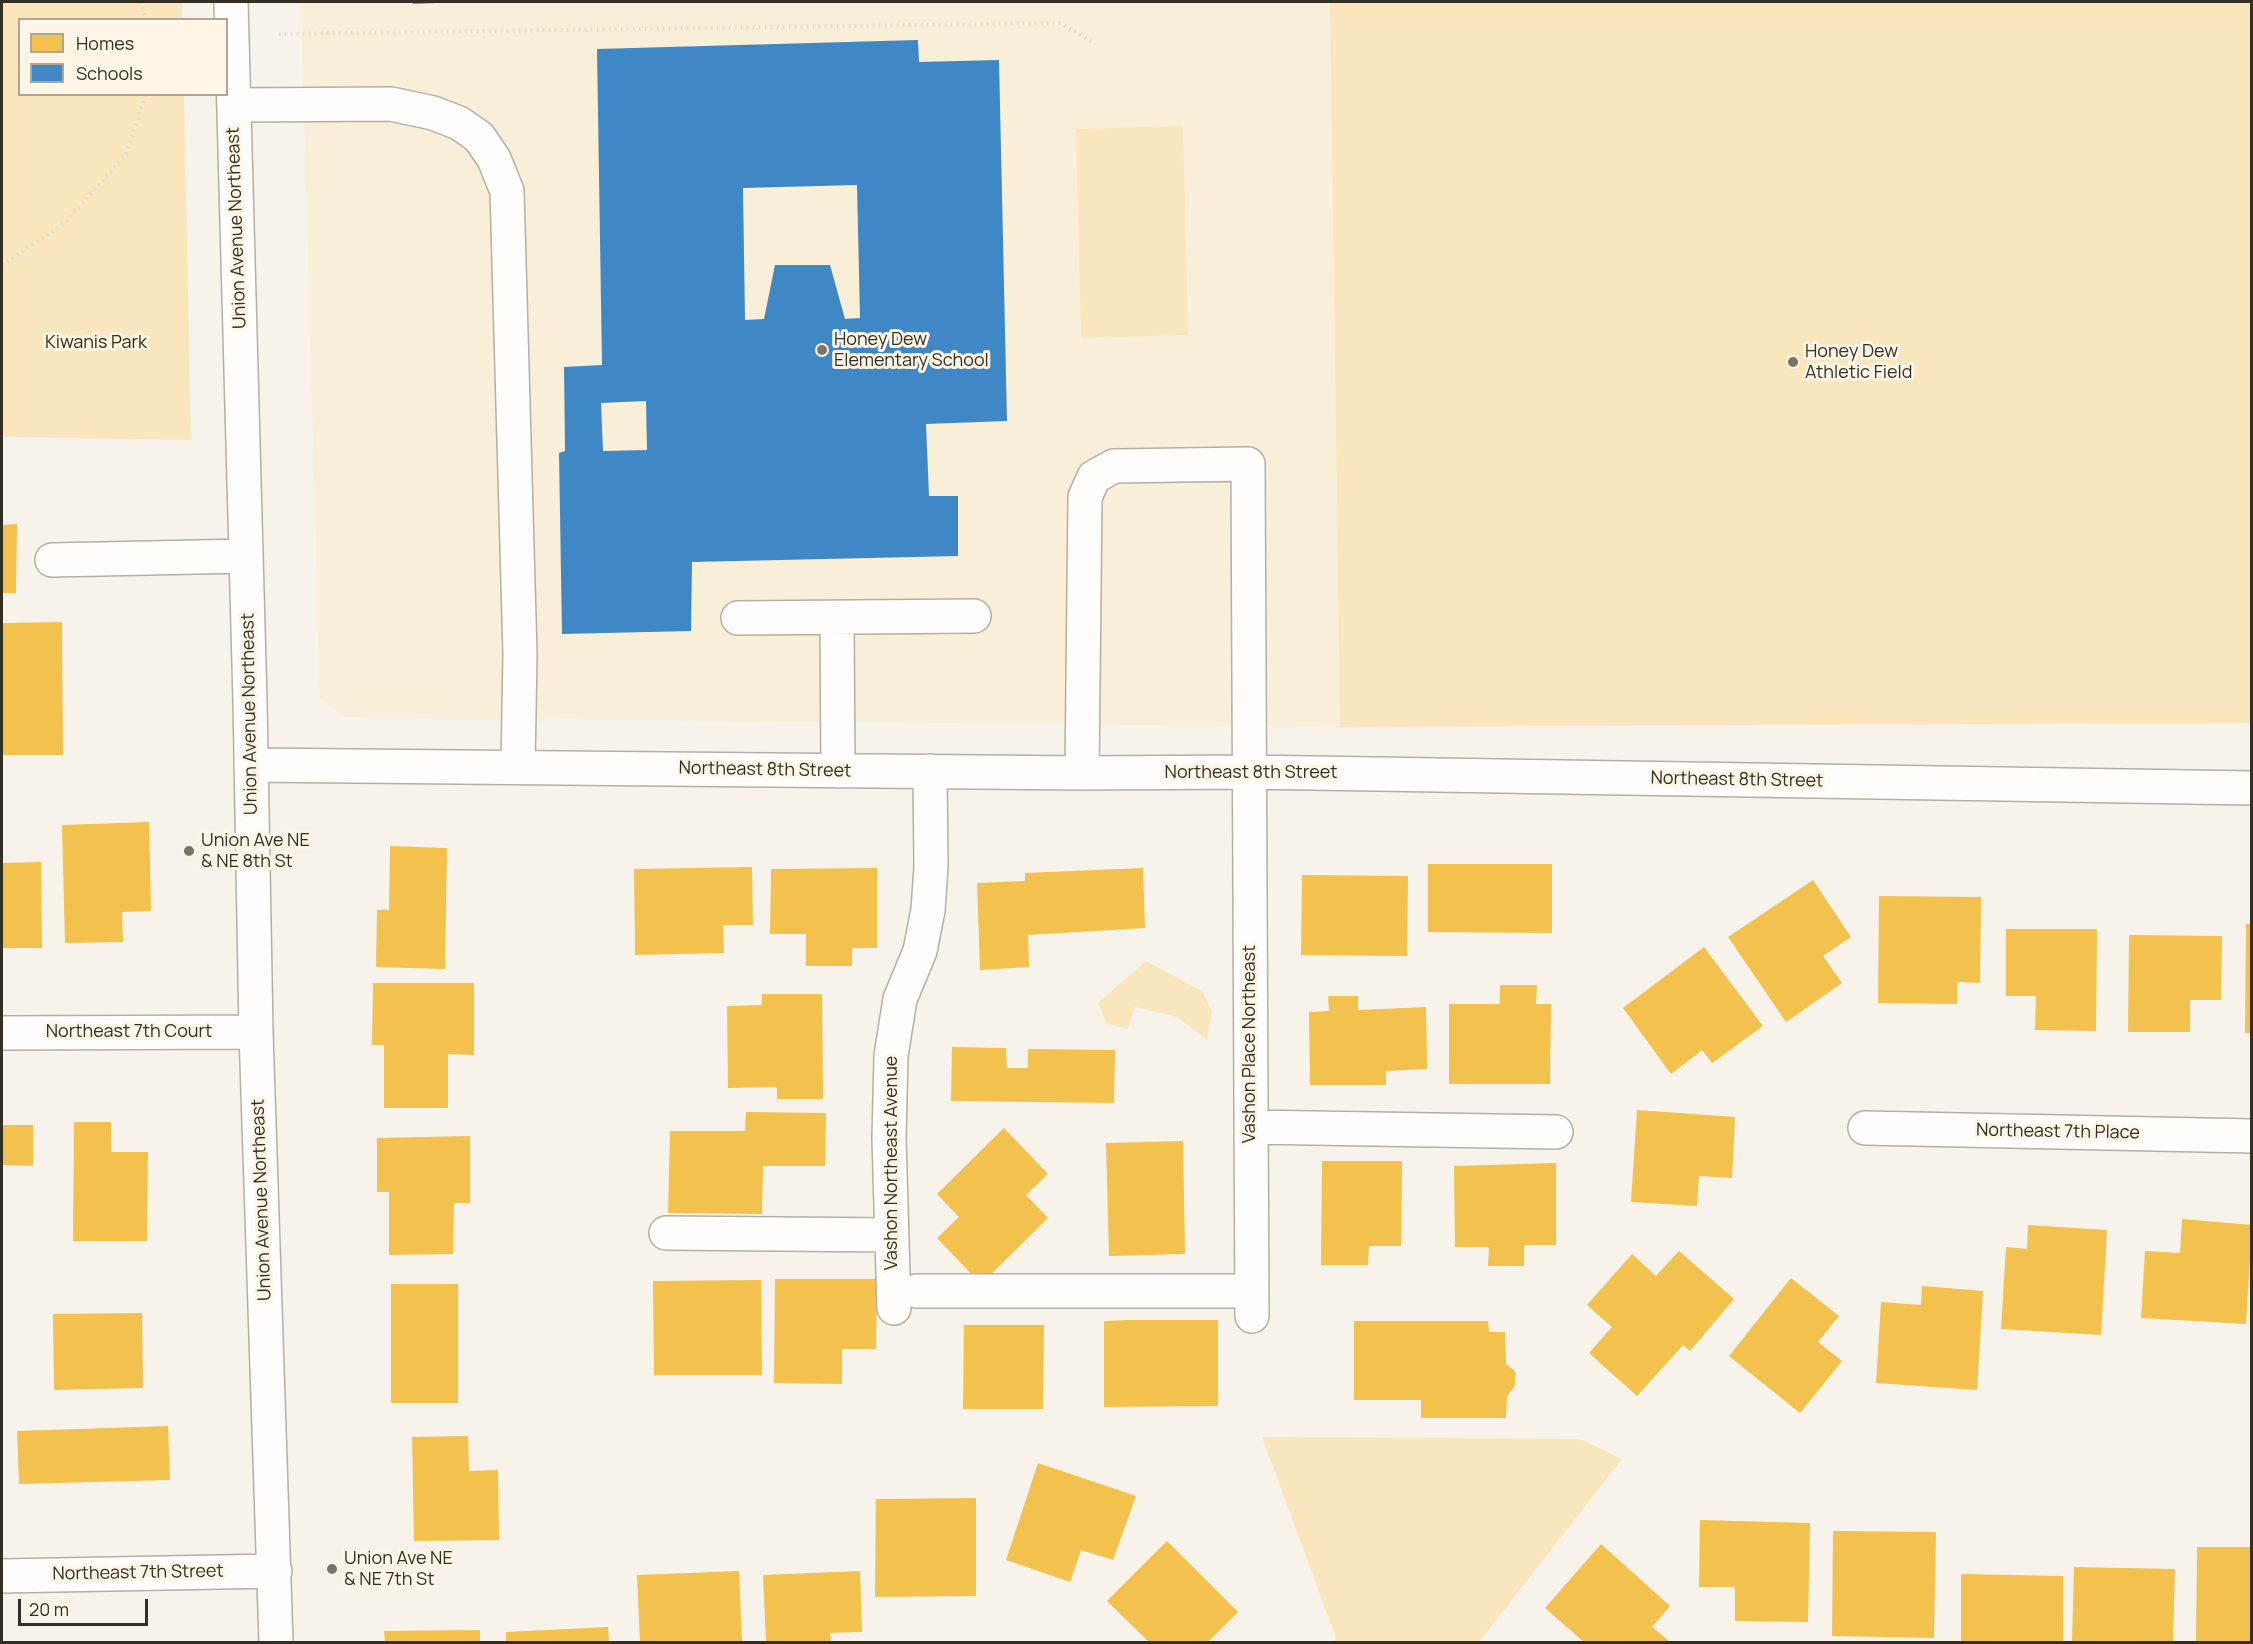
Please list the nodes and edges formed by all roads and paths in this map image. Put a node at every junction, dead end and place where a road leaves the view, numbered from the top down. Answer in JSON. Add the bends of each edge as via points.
{"nodes":[{"id":1,"x":140,"y":2,"type":"edge"},
{"id":2,"x":231,"y":2,"type":"edge"},
{"id":3,"x":145,"y":18,"type":"edge"},
{"id":4,"x":279,"y":34,"type":"dead end"},
{"id":5,"x":1092,"y":42,"type":"dead end"},
{"id":6,"x":145,"y":96,"type":"edge"},
{"id":7,"x":234,"y":105,"type":"junction"},
{"id":8,"x":2,"y":265,"type":"edge"},
{"id":9,"x":246,"y":556,"type":"junction"},
{"id":10,"x":52,"y":560,"type":"dead end"},
{"id":11,"x":974,"y":616,"type":"dead end"},
{"id":12,"x":738,"y":618,"type":"dead end"},
{"id":13,"x":837,"y":618,"type":"junction"},
{"id":14,"x":251,"y":765,"type":"junction"},
{"id":15,"x":518,"y":767,"type":"junction"},
{"id":16,"x":838,"y":771,"type":"junction"},
{"id":17,"x":930,"y":771,"type":"junction"},
{"id":18,"x":1249,"y":772,"type":"junction"},
{"id":19,"x":1082,"y":773,"type":"junction"},
{"id":20,"x":2252,"y":788,"type":"edge"},
{"id":21,"x":2,"y":1032,"type":"edge"},
{"id":22,"x":256,"y":1032,"type":"junction"},
{"id":23,"x":1251,"y":1127,"type":"junction"},
{"id":24,"x":1865,"y":1128,"type":"dead end"},
{"id":25,"x":1556,"y":1132,"type":"dead end"},
{"id":26,"x":2252,"y":1136,"type":"edge"},
{"id":27,"x":666,"y":1233,"type":"dead end"},
{"id":28,"x":890,"y":1235,"type":"junction"},
{"id":29,"x":905,"y":1300,"type":"joint"},
{"id":30,"x":275,"y":1571,"type":"junction"},
{"id":31,"x":2,"y":1576,"type":"edge"},
{"id":32,"x":276,"y":1642,"type":"edge"}],
"edges":[{"from":1,"to":3,"type":"path"},
{"from":2,"to":7,"type":"street","name":"Union Avenue Northeast"},
{"from":4,"to":5,"type":"path","via":[[1062,23]]},
{"from":6,"to":8,"type":"path","via":[[126,154],[66,222]]},
{"from":7,"to":9,"type":"street","name":"Union Avenue Northeast"},
{"from":7,"to":15,"type":"street","via":[[391,104],[459,123],[479,137],[494,159],[507,191],[520,654]]},
{"from":9,"to":10,"type":"street"},
{"from":9,"to":14,"type":"street","name":"Union Avenue Northeast"},
{"from":11,"to":13,"type":"street"},
{"from":12,"to":13,"type":"street"},
{"from":13,"to":16,"type":"street"},
{"from":14,"to":15,"type":"street","name":"Northeast 8th Street"},
{"from":14,"to":22,"type":"street","name":"Union Avenue Northeast"},
{"from":15,"to":16,"type":"street","name":"Northeast 8th Street"},
{"from":16,"to":17,"type":"street","name":"Northeast 8th Street"},
{"from":17,"to":19,"type":"street","name":"Northeast 8th Street"},
{"from":17,"to":28,"type":"street","name":"Vashon Northeast Avenue","via":[[928,910],[920,951],[900,999],[891,1056]]},
{"from":18,"to":19,"type":"street","name":"Northeast 8th Street"},
{"from":18,"to":19,"type":"street","name":"Vashon Place Northeast","via":[[1248,464],[1114,466],[1094,477],[1085,497]]},
{"from":18,"to":20,"type":"street","name":"Northeast 8th Street"},
{"from":18,"to":23,"type":"street","name":"Vashon Place Northeast"},
{"from":21,"to":22,"type":"street","name":"Northeast 7th Court"},
{"from":22,"to":30,"type":"street","name":"Union Avenue Northeast"},
{"from":23,"to":25,"type":"street"},
{"from":23,"to":29,"type":"street","name":"Vashon Place Northeast","via":[[1252,1303]]},
{"from":24,"to":26,"type":"street","name":"Northeast 7th Place"},
{"from":27,"to":28,"type":"street"},
{"from":28,"to":29,"type":"street","name":"Vashon Northeast Avenue"},
{"from":30,"to":31,"type":"street","name":"Northeast 7th Street"},
{"from":30,"to":32,"type":"street","name":"Union Avenue Northeast"}]}
